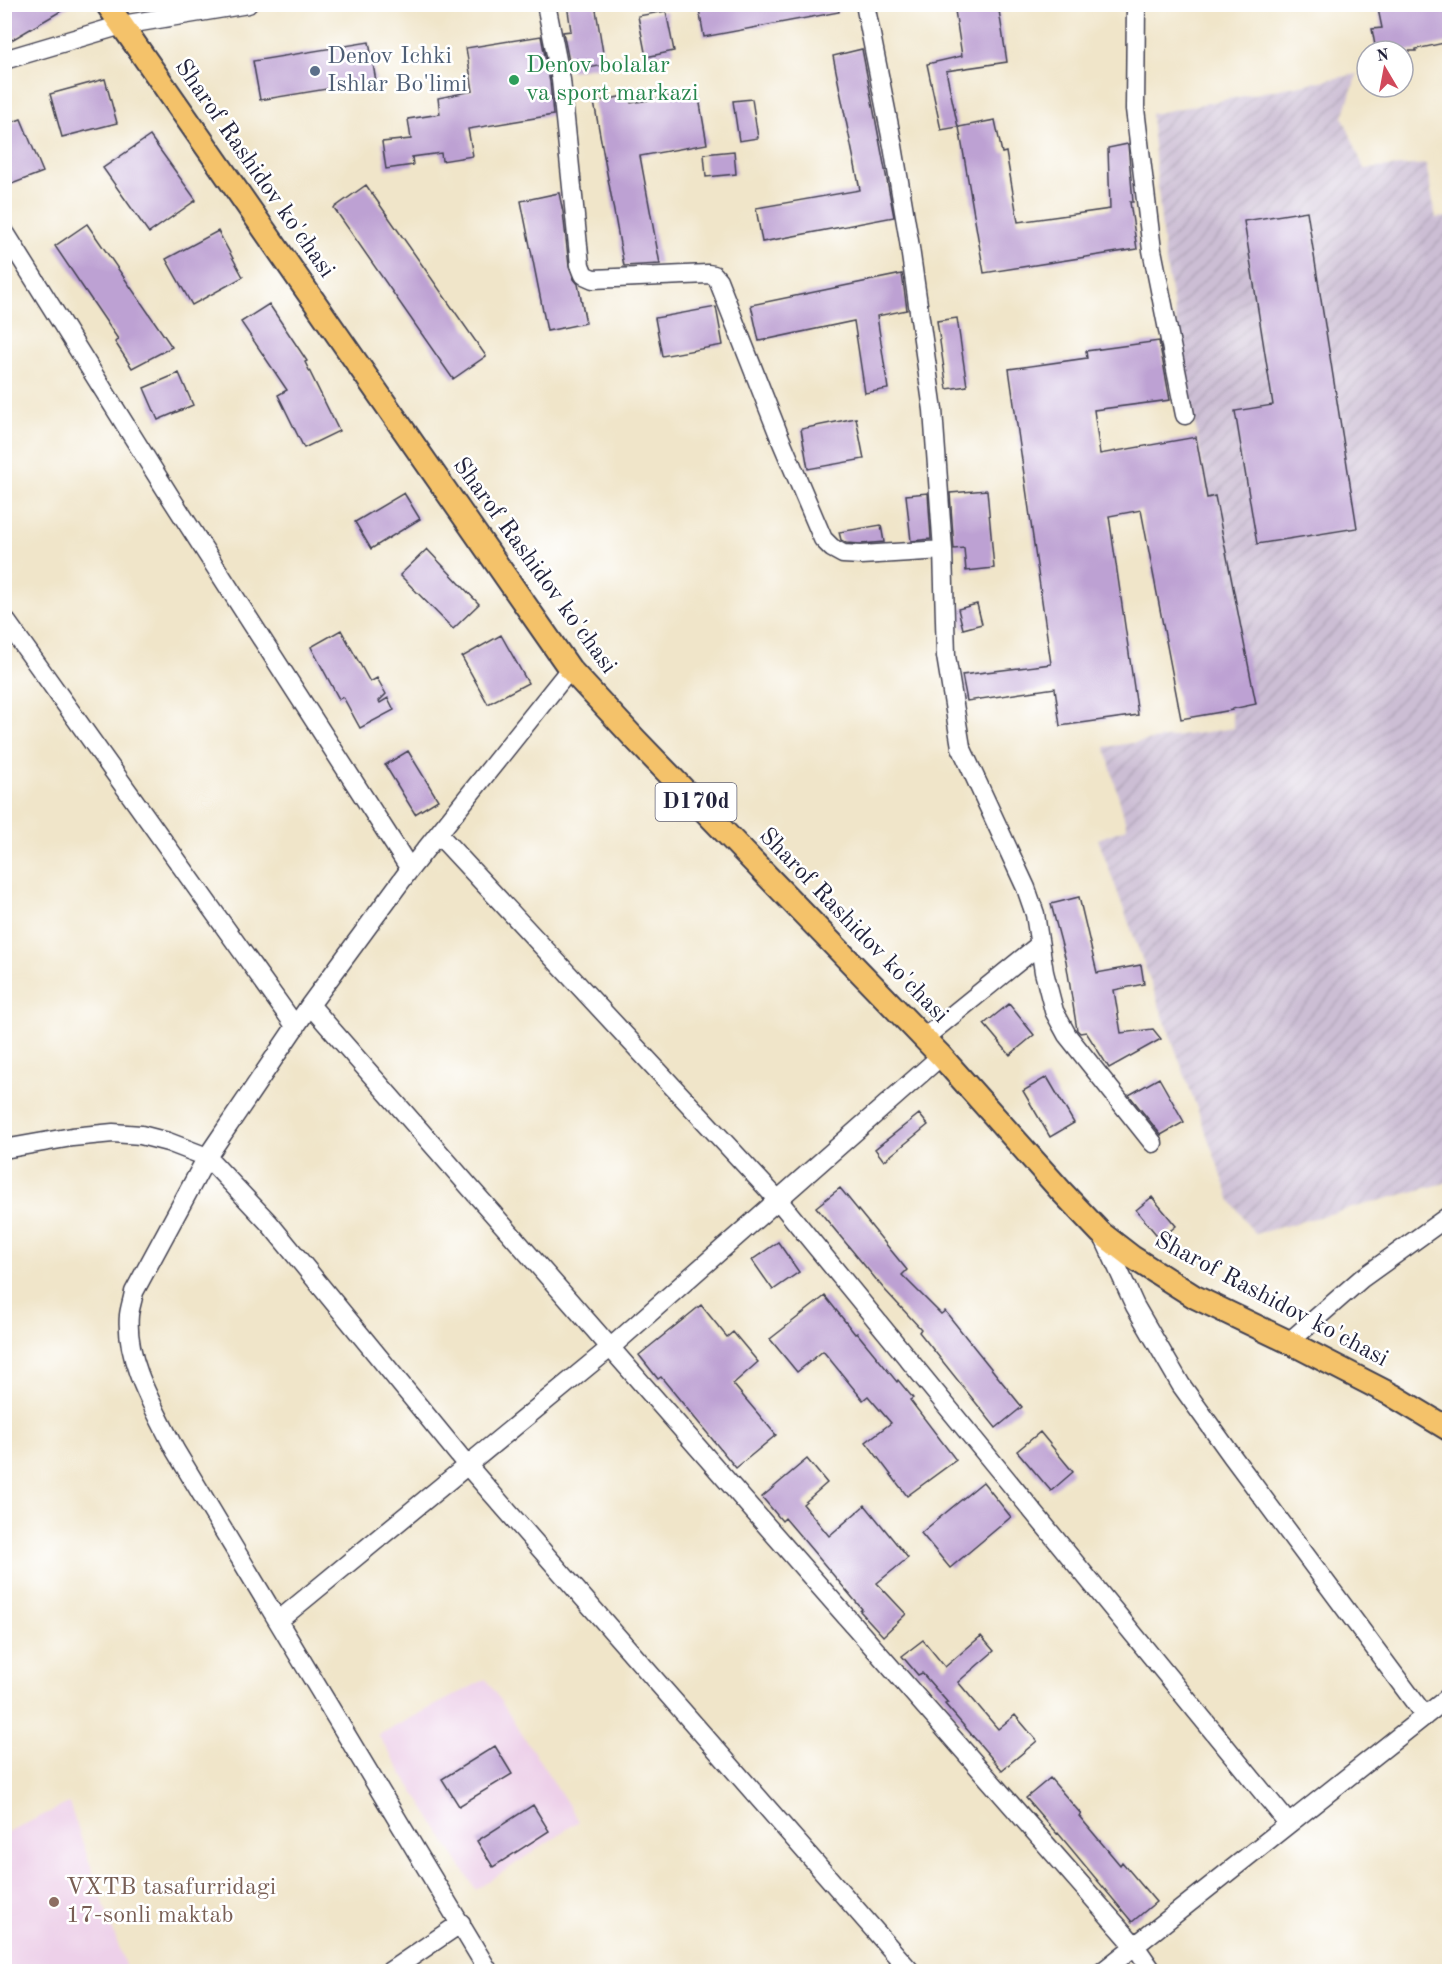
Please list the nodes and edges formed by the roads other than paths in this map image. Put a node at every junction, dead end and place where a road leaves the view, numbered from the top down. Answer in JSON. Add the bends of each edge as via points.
{"nodes":[{"id":1,"x":107,"y":4,"type":"edge"},
{"id":2,"x":248,"y":4,"type":"edge"},
{"id":3,"x":546,"y":4,"type":"edge"},
{"id":4,"x":865,"y":4,"type":"edge"},
{"id":5,"x":1136,"y":4,"type":"edge"},
{"id":6,"x":122,"y":25,"type":"junction"},
{"id":7,"x":4,"y":60,"type":"edge"},
{"id":8,"x":4,"y":231,"type":"edge"},
{"id":9,"x":1185,"y":415,"type":"dead end"},
{"id":10,"x":944,"y":550,"type":"junction"},
{"id":11,"x":4,"y":618,"type":"edge"},
{"id":12,"x":570,"y":669,"type":"junction"},
{"id":13,"x":438,"y":834,"type":"junction"},
{"id":14,"x":410,"y":868,"type":"junction"},
{"id":15,"x":1040,"y":945,"type":"junction"},
{"id":16,"x":310,"y":1005,"type":"junction"},
{"id":17,"x":296,"y":1027,"type":"junction"},
{"id":18,"x":924,"y":1038,"type":"junction"},
{"id":19,"x":941,"y":1056,"type":"junction"},
{"id":20,"x":1153,"y":1143,"type":"dead end"},
{"id":21,"x":4,"y":1149,"type":"edge"},
{"id":22,"x":207,"y":1157,"type":"junction"},
{"id":23,"x":778,"y":1200,"type":"junction"},
{"id":24,"x":1449,"y":1215,"type":"edge"},
{"id":25,"x":1101,"y":1233,"type":"junction"},
{"id":26,"x":1289,"y":1342,"type":"junction"},
{"id":27,"x":610,"y":1348,"type":"junction"},
{"id":28,"x":1449,"y":1430,"type":"edge"},
{"id":29,"x":468,"y":1466,"type":"junction"},
{"id":30,"x":279,"y":1621,"type":"junction"},
{"id":31,"x":1449,"y":1696,"type":"edge"},
{"id":32,"x":1425,"y":1716,"type":"junction"},
{"id":33,"x":1288,"y":1823,"type":"junction"},
{"id":34,"x":461,"y":1923,"type":"junction"},
{"id":35,"x":1135,"y":1946,"type":"junction"},
{"id":36,"x":389,"y":1971,"type":"edge"},
{"id":37,"x":489,"y":1971,"type":"edge"},
{"id":38,"x":911,"y":1971,"type":"edge"},
{"id":39,"x":1103,"y":1971,"type":"edge"},
{"id":40,"x":1154,"y":1971,"type":"edge"}],
"edges":[{"from":1,"to":6,"type":"main road","name":"Sharof Rashidov ko'chasi","number":"D170d"},
{"from":2,"to":6,"type":"street"},
{"from":3,"to":10,"type":"street","via":[[561,80],[584,275],[593,279],[714,275],[823,539],[843,554]]},
{"from":4,"to":10,"type":"street","via":[[909,242],[933,410]]},
{"from":5,"to":9,"type":"street","via":[[1136,109],[1152,250]]},
{"from":6,"to":7,"type":"street"},
{"from":6,"to":12,"type":"main road","name":"Sharof Rashidov ko'chasi","number":"D170d"},
{"from":8,"to":14,"type":"street"},
{"from":10,"to":15,"type":"street","via":[[946,656],[961,747],[1026,888]]},
{"from":11,"to":17,"type":"street"},
{"from":12,"to":13,"type":"street"},
{"from":12,"to":18,"type":"main road","name":"Sharof Rashidov ko'chasi","number":"D170d"},
{"from":13,"to":14,"type":"street"},
{"from":13,"to":23,"type":"street"},
{"from":14,"to":16,"type":"street"},
{"from":15,"to":18,"type":"street"},
{"from":15,"to":20,"type":"street","via":[[1054,1011],[1067,1035]]},
{"from":16,"to":17,"type":"street"},
{"from":16,"to":27,"type":"street"},
{"from":17,"to":22,"type":"street"},
{"from":18,"to":19,"type":"main road","name":"Sharof Rashidov ko'chasi","number":"D170d"},
{"from":19,"to":23,"type":"street"},
{"from":19,"to":25,"type":"main road","name":"Sharof Rashidov ko'chasi","number":"D170d"},
{"from":21,"to":22,"type":"street","via":[[113,1133],[150,1137]]},
{"from":22,"to":29,"type":"street","via":[[269,1222]]},
{"from":22,"to":30,"type":"street","via":[[134,1292],[129,1316],[131,1343],[137,1370],[175,1450]]},
{"from":23,"to":27,"type":"street"},
{"from":23,"to":33,"type":"street"},
{"from":24,"to":26,"type":"street","via":[[1361,1279]]},
{"from":25,"to":26,"type":"main road","name":"Sharof Rashidov ko'chasi","number":"D170d","via":[[1195,1297]]},
{"from":25,"to":32,"type":"street","via":[[1131,1298],[1181,1384]]},
{"from":26,"to":28,"type":"main road","name":"Sharof Rashidov ko'chasi","number":"D170d","via":[[1392,1395]]},
{"from":27,"to":29,"type":"street"},
{"from":27,"to":35,"type":"street"},
{"from":29,"to":30,"type":"street"},
{"from":29,"to":38,"type":"street"},
{"from":30,"to":34,"type":"street"},
{"from":31,"to":32,"type":"street"},
{"from":32,"to":33,"type":"street"},
{"from":33,"to":35,"type":"street"},
{"from":34,"to":36,"type":"street"},
{"from":34,"to":37,"type":"street"},
{"from":35,"to":39,"type":"street"},
{"from":35,"to":40,"type":"street"}]}
